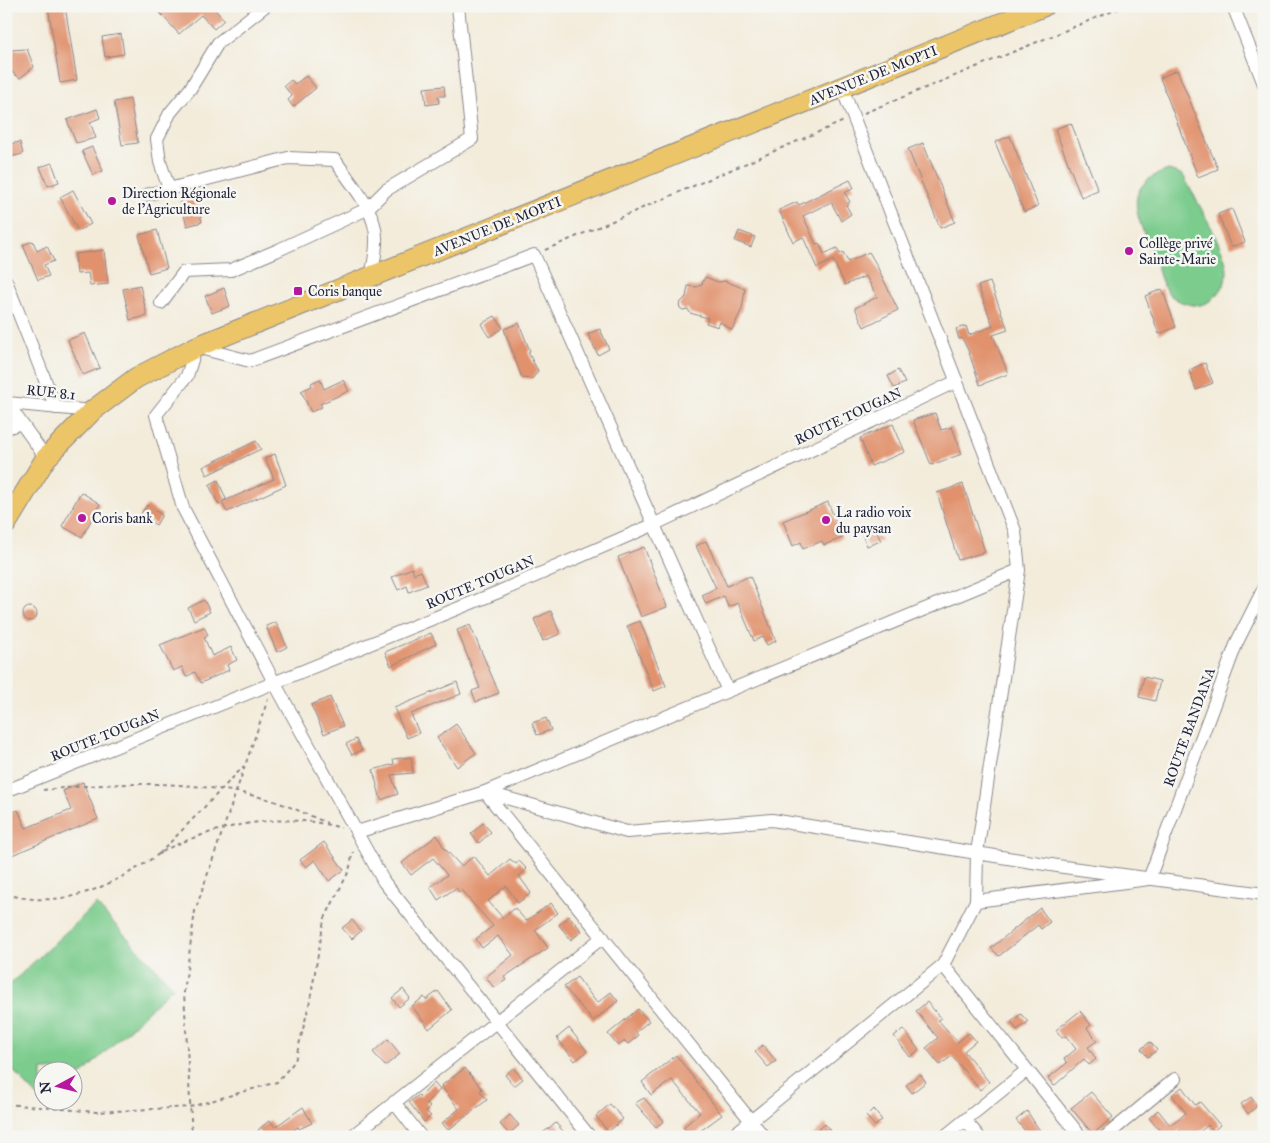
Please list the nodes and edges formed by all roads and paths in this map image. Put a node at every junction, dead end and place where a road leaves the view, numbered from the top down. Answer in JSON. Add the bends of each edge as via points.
{"nodes":[{"id":1,"x":265,"y":6,"type":"edge"},
{"id":2,"x":458,"y":6,"type":"edge"},
{"id":3,"x":1044,"y":6,"type":"edge"},
{"id":4,"x":1125,"y":6,"type":"edge"},
{"id":5,"x":1233,"y":6,"type":"edge"},
{"id":6,"x":1264,"y":84,"type":"edge"},
{"id":7,"x":842,"y":88,"type":"junction"},
{"id":8,"x":853,"y":117,"type":"junction"},
{"id":9,"x":170,"y":189,"type":"junction"},
{"id":10,"x":146,"y":195,"type":"dead end"},
{"id":11,"x":367,"y":209,"type":"junction"},
{"id":12,"x":534,"y":255,"type":"junction"},
{"id":13,"x":371,"y":277,"type":"junction"},
{"id":14,"x":6,"y":281,"type":"edge"},
{"id":15,"x":161,"y":303,"type":"dead end"},
{"id":16,"x":196,"y":347,"type":"junction"},
{"id":17,"x":957,"y":381,"type":"junction"},
{"id":18,"x":7,"y":403,"type":"edge"},
{"id":19,"x":56,"y":408,"type":"junction"},
{"id":20,"x":92,"y":411,"type":"junction"},
{"id":21,"x":21,"y":423,"type":"junction"},
{"id":22,"x":6,"y":428,"type":"edge"},
{"id":23,"x":46,"y":458,"type":"junction"},
{"id":24,"x":6,"y":524,"type":"edge"},
{"id":25,"x":655,"y":524,"type":"junction"},
{"id":26,"x":1019,"y":570,"type":"junction"},
{"id":27,"x":1264,"y":588,"type":"edge"},
{"id":28,"x":274,"y":682,"type":"junction"},
{"id":29,"x":728,"y":691,"type":"junction"},
{"id":30,"x":246,"y":764,"type":"junction"},
{"id":31,"x":220,"y":790,"type":"junction"},
{"id":32,"x":35,"y":791,"type":"dead end"},
{"id":33,"x":6,"y":792,"type":"edge"},
{"id":34,"x":485,"y":792,"type":"junction"},
{"id":35,"x":236,"y":793,"type":"junction"},
{"id":36,"x":330,"y":824,"type":"junction"},
{"id":37,"x":223,"y":829,"type":"junction"},
{"id":38,"x":357,"y":832,"type":"junction"},
{"id":39,"x":978,"y":853,"type":"junction"},
{"id":40,"x":156,"y":857,"type":"junction"},
{"id":41,"x":1148,"y":878,"type":"junction"},
{"id":42,"x":6,"y":894,"type":"edge"},
{"id":43,"x":1264,"y":894,"type":"edge"},
{"id":44,"x":976,"y":901,"type":"junction"},
{"id":45,"x":603,"y":937,"type":"junction"},
{"id":46,"x":943,"y":965,"type":"junction"},
{"id":47,"x":496,"y":1021,"type":"junction"},
{"id":48,"x":1027,"y":1070,"type":"junction"},
{"id":49,"x":1175,"y":1080,"type":"dead end"},
{"id":50,"x":394,"y":1102,"type":"junction"},
{"id":51,"x":6,"y":1104,"type":"edge"},
{"id":52,"x":190,"y":1107,"type":"junction"},
{"id":53,"x":965,"y":1120,"type":"junction"},
{"id":54,"x":751,"y":1121,"type":"junction"},
{"id":55,"x":192,"y":1137,"type":"edge"},
{"id":56,"x":351,"y":1137,"type":"edge"},
{"id":57,"x":422,"y":1137,"type":"edge"},
{"id":58,"x":590,"y":1137,"type":"edge"},
{"id":59,"x":732,"y":1137,"type":"edge"},
{"id":60,"x":764,"y":1137,"type":"edge"},
{"id":61,"x":944,"y":1137,"type":"edge"},
{"id":62,"x":979,"y":1137,"type":"edge"},
{"id":63,"x":1081,"y":1137,"type":"edge"},
{"id":64,"x":1105,"y":1137,"type":"edge"}],
"edges":[{"from":1,"to":9,"type":"street","via":[[218,43],[190,89],[170,113],[157,139],[160,162]]},
{"from":2,"to":11,"type":"street","via":[[472,139],[386,190]]},
{"from":3,"to":7,"type":"main road","name":"AVENUE DE MOPTI"},
{"from":4,"to":8,"type":"path"},
{"from":5,"to":6,"type":"street"},
{"from":7,"to":8,"type":"street"},
{"from":7,"to":13,"type":"main road","name":"AVENUE DE MOPTI"},
{"from":8,"to":12,"type":"path"},
{"from":8,"to":17,"type":"street"},
{"from":9,"to":10,"type":"street"},
{"from":9,"to":11,"type":"street","via":[[288,158],[335,160]]},
{"from":11,"to":13,"type":"street","via":[[375,226],[376,242]]},
{"from":11,"to":15,"type":"street","via":[[231,270],[184,272]]},
{"from":12,"to":16,"type":"street","via":[[250,361]]},
{"from":12,"to":25,"type":"street"},
{"from":13,"to":16,"type":"main road","name":"AVENUE DE MOPTI"},
{"from":14,"to":19,"type":"street"},
{"from":16,"to":20,"type":"main road","name":"AVENUE DE MOPTI","via":[[136,378]]},
{"from":16,"to":28,"type":"street","via":[[187,376],[156,415],[183,508]]},
{"from":17,"to":25,"type":"street","name":"ROUTE TOUGAN"},
{"from":17,"to":26,"type":"street","via":[[1016,531]]},
{"from":18,"to":19,"type":"street","name":"RUE 8.1"},
{"from":18,"to":21,"type":"street","name":"RUE 8.1"},
{"from":19,"to":20,"type":"street","name":"RUE 8.1"},
{"from":20,"to":23,"type":"main road","name":"AVENUE DE MOPTI"},
{"from":21,"to":22,"type":"street"},
{"from":21,"to":23,"type":"street","name":"RUE 8.1"},
{"from":23,"to":24,"type":"main road","name":"AVENUE DE MOPTI"},
{"from":25,"to":28,"type":"street","name":"ROUTE TOUGAN","via":[[496,593]]},
{"from":25,"to":29,"type":"street"},
{"from":26,"to":29,"type":"street"},
{"from":26,"to":39,"type":"street"},
{"from":27,"to":41,"type":"street","name":"ROUTE BANDANA","via":[[1237,642]]},
{"from":28,"to":30,"type":"path"},
{"from":28,"to":33,"type":"street","name":"ROUTE TOUGAN"},
{"from":28,"to":38,"type":"street"},
{"from":29,"to":34,"type":"street"},
{"from":30,"to":31,"type":"path"},
{"from":30,"to":35,"type":"path"},
{"from":31,"to":32,"type":"path","via":[[117,783]]},
{"from":31,"to":35,"type":"path"},
{"from":31,"to":40,"type":"path"},
{"from":34,"to":38,"type":"street"},
{"from":34,"to":39,"type":"street","via":[[627,832],[772,820]]},
{"from":34,"to":45,"type":"street"},
{"from":35,"to":36,"type":"path","via":[[267,799]]},
{"from":35,"to":37,"type":"path"},
{"from":36,"to":37,"type":"path","via":[[272,820]]},
{"from":36,"to":38,"type":"path"},
{"from":37,"to":40,"type":"path","via":[[177,844]]},
{"from":37,"to":52,"type":"path","via":[[195,911],[184,992]]},
{"from":38,"to":47,"type":"street","via":[[384,882]]},
{"from":38,"to":52,"type":"path","via":[[350,871],[324,920],[295,1062],[277,1082]]},
{"from":39,"to":41,"type":"street"},
{"from":39,"to":44,"type":"street"},
{"from":40,"to":42,"type":"path","via":[[125,876],[83,895],[47,901]]},
{"from":41,"to":43,"type":"street"},
{"from":41,"to":44,"type":"street"},
{"from":44,"to":46,"type":"street"},
{"from":45,"to":47,"type":"street"},
{"from":45,"to":54,"type":"street"},
{"from":46,"to":48,"type":"street"},
{"from":46,"to":54,"type":"street"},
{"from":47,"to":50,"type":"street"},
{"from":47,"to":58,"type":"street"},
{"from":48,"to":53,"type":"street"},
{"from":48,"to":63,"type":"street"},
{"from":49,"to":64,"type":"street"},
{"from":50,"to":56,"type":"street"},
{"from":50,"to":57,"type":"street"},
{"from":51,"to":52,"type":"path","via":[[96,1112]]},
{"from":52,"to":55,"type":"path"},
{"from":53,"to":61,"type":"street"},
{"from":53,"to":62,"type":"street"},
{"from":54,"to":59,"type":"street"},
{"from":54,"to":60,"type":"street"}]}
